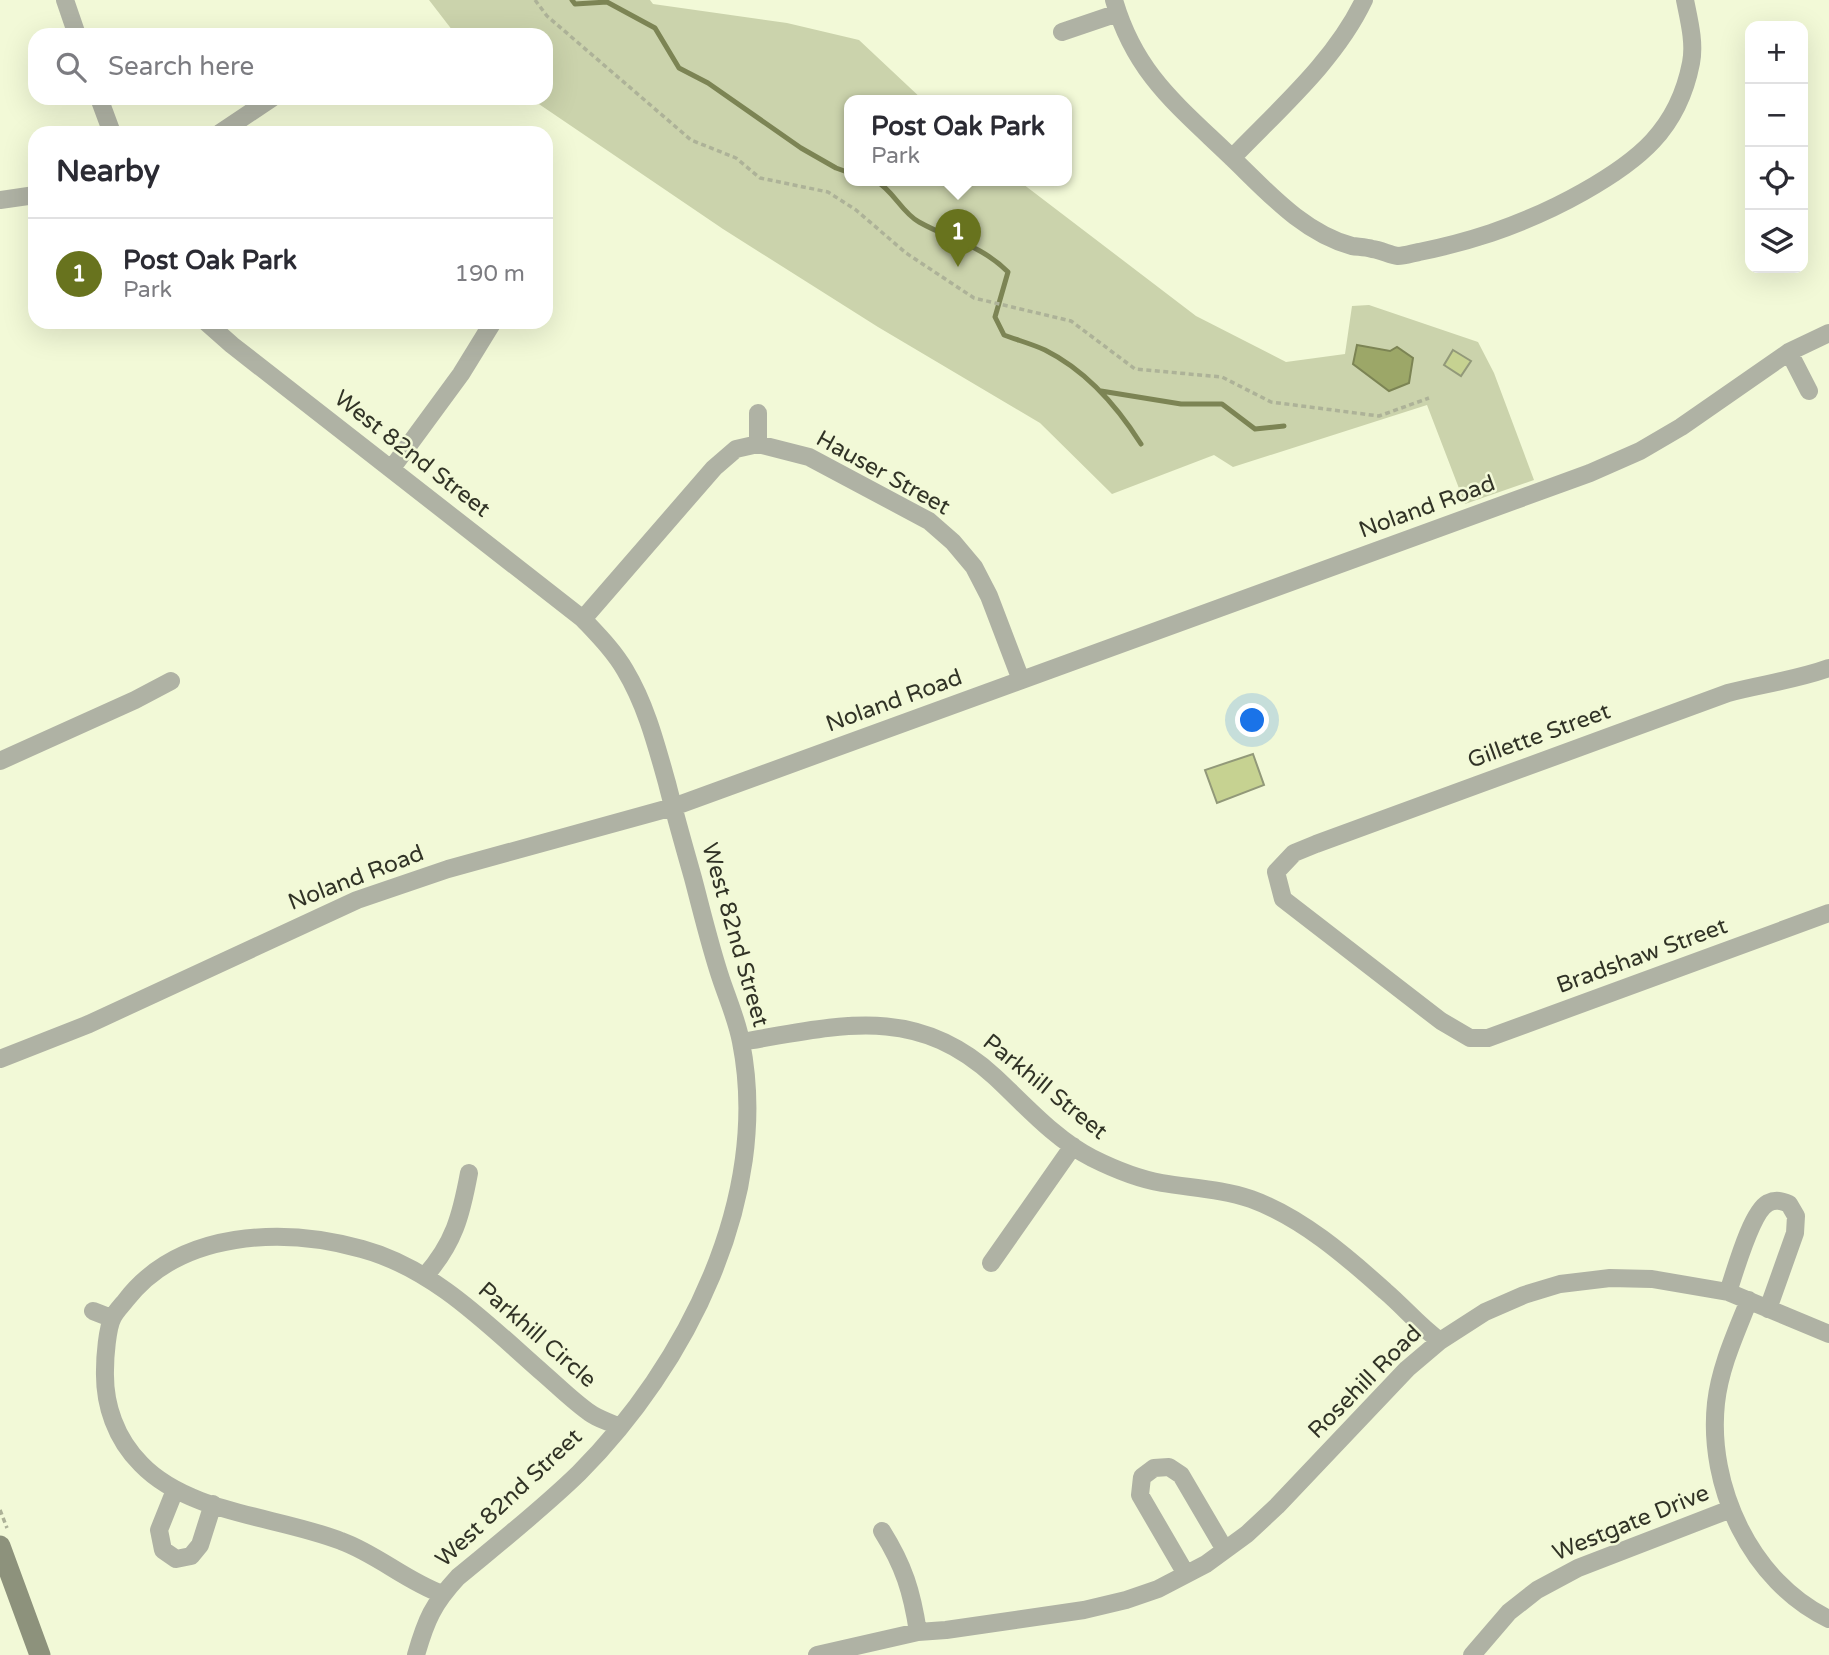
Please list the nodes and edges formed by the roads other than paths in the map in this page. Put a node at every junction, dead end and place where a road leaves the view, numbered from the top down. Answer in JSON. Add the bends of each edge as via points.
{"nodes":[{"id":1,"x":65,"y":0,"type":"edge"},
{"id":2,"x":1364,"y":0,"type":"edge"},
{"id":3,"x":1686,"y":0,"type":"edge"},
{"id":4,"x":1116,"y":7,"type":"edge"},
{"id":5,"x":75,"y":28,"type":"edge"},
{"id":6,"x":1062,"y":32,"type":"dead end"},
{"id":7,"x":102,"y":105,"type":"edge"},
{"id":8,"x":262,"y":105,"type":"edge"},
{"id":9,"x":109,"y":126,"type":"edge"},
{"id":10,"x":230,"y":126,"type":"edge"},
{"id":11,"x":1232,"y":158,"type":"junction"},
{"id":12,"x":28,"y":196,"type":"edge"},
{"id":13,"x":0,"y":200,"type":"edge"},
{"id":14,"x":215,"y":329,"type":"edge"},
{"id":15,"x":489,"y":329,"type":"edge"},
{"id":16,"x":1829,"y":333,"type":"edge"},
{"id":17,"x":1789,"y":352,"type":"junction"},
{"id":18,"x":1809,"y":391,"type":"dead end"},
{"id":19,"x":758,"y":413,"type":"dead end"},
{"id":20,"x":758,"y":444,"type":"junction"},
{"id":21,"x":392,"y":468,"type":"junction"},
{"id":22,"x":583,"y":619,"type":"junction"},
{"id":23,"x":1829,"y":668,"type":"edge"},
{"id":24,"x":1021,"y":680,"type":"junction"},
{"id":25,"x":171,"y":681,"type":"dead end"},
{"id":26,"x":0,"y":761,"type":"edge"},
{"id":27,"x":673,"y":807,"type":"junction"},
{"id":28,"x":1829,"y":913,"type":"edge"},
{"id":29,"x":1470,"y":1038,"type":"joint"},
{"id":30,"x":741,"y":1042,"type":"junction"},
{"id":31,"x":0,"y":1059,"type":"edge"},
{"id":32,"x":1073,"y":1146,"type":"junction"},
{"id":33,"x":469,"y":1173,"type":"dead end"},
{"id":34,"x":991,"y":1263,"type":"dead end"},
{"id":35,"x":425,"y":1276,"type":"junction"},
{"id":36,"x":1728,"y":1292,"type":"junction"},
{"id":37,"x":1749,"y":1300,"type":"junction"},
{"id":38,"x":1768,"y":1310,"type":"junction"},
{"id":39,"x":93,"y":1311,"type":"dead end"},
{"id":40,"x":111,"y":1318,"type":"junction"},
{"id":41,"x":1829,"y":1334,"type":"edge"},
{"id":42,"x":1440,"y":1340,"type":"junction"},
{"id":43,"x":620,"y":1427,"type":"junction"},
{"id":44,"x":174,"y":1490,"type":"junction"},
{"id":45,"x":213,"y":1504,"type":"junction"},
{"id":46,"x":1731,"y":1509,"type":"junction"},
{"id":47,"x":882,"y":1531,"type":"dead end"},
{"id":48,"x":0,"y":1546,"type":"edge"},
{"id":49,"x":1225,"y":1550,"type":"junction"},
{"id":50,"x":1186,"y":1574,"type":"junction"},
{"id":51,"x":442,"y":1594,"type":"junction"},
{"id":52,"x":1829,"y":1619,"type":"edge"},
{"id":53,"x":918,"y":1632,"type":"junction"},
{"id":54,"x":40,"y":1655,"type":"edge"},
{"id":55,"x":415,"y":1655,"type":"edge"},
{"id":56,"x":817,"y":1655,"type":"edge"},
{"id":57,"x":1472,"y":1655,"type":"edge"}],
"edges":[{"from":1,"to":5,"type":"street"},
{"from":2,"to":11,"type":"street","via":[[1336,45]]},
{"from":3,"to":11,"type":"street","via":[[1691,62],[1678,105],[1656,139],[1620,171],[1514,226],[1399,256],[1350,245],[1301,221]]},
{"from":4,"to":6,"type":"street"},
{"from":4,"to":11,"type":"street","via":[[1129,43],[1148,74]]},
{"from":7,"to":9,"type":"street"},
{"from":8,"to":10,"type":"street"},
{"from":12,"to":13,"type":"street"},
{"from":14,"to":21,"type":"street","name":"West 82nd Street"},
{"from":15,"to":21,"type":"street"},
{"from":16,"to":17,"type":"street","name":"Noland Road"},
{"from":17,"to":18,"type":"street"},
{"from":17,"to":24,"type":"street","name":"Noland Road","via":[[1640,452]]},
{"from":19,"to":20,"type":"street"},
{"from":20,"to":22,"type":"street","via":[[736,449],[714,468]]},
{"from":20,"to":24,"type":"street","name":"Hauser Street","via":[[809,457],[929,521],[953,542],[974,567],[989,596]]},
{"from":21,"to":22,"type":"street","name":"West 82nd Street"},
{"from":22,"to":27,"type":"street","name":"West 82nd Street","via":[[626,671],[650,723]]},
{"from":23,"to":29,"type":"street","name":"Gillette Street","via":[[1728,693],[1316,844],[1294,853],[1276,872],[1283,900],[1441,1021]]},
{"from":24,"to":27,"type":"street","name":"Noland Road"},
{"from":25,"to":26,"type":"street"},
{"from":27,"to":30,"type":"street","name":"West 82nd Street"},
{"from":27,"to":31,"type":"street","name":"Noland Road","via":[[447,869],[357,900],[89,1024]]},
{"from":28,"to":29,"type":"street","name":"Bradshaw Street","via":[[1488,1038]]},
{"from":30,"to":32,"type":"street","name":"Parkhill Street","via":[[847,1024],[878,1024],[928,1035],[982,1065]]},
{"from":30,"to":43,"type":"street","name":"West 82nd Street","via":[[747,1102],[744,1148],[724,1244],[682,1338]]},
{"from":32,"to":34,"type":"street"},
{"from":32,"to":42,"type":"street","name":"Parkhill Street","via":[[1130,1174],[1223,1192],[1279,1211],[1351,1262]]},
{"from":33,"to":35,"type":"street","via":[[454,1234]]},
{"from":35,"to":40,"type":"street","name":"Parkhill Circle","via":[[363,1249],[319,1239],[239,1240],[168,1263],[132,1292]]},
{"from":35,"to":43,"type":"street","name":"Parkhill Circle","via":[[591,1414]]},
{"from":36,"to":37,"type":"street","name":"Rosehill Road"},
{"from":36,"to":38,"type":"street","via":[[1756,1216],[1766,1204],[1778,1200],[1789,1204],[1796,1216],[1795,1233]]},
{"from":36,"to":42,"type":"street","name":"Rosehill Road","via":[[1652,1279],[1560,1284],[1485,1311]]},
{"from":37,"to":38,"type":"street","name":"Rosehill Road"},
{"from":37,"to":46,"type":"street","via":[[1716,1402],[1717,1459]]},
{"from":38,"to":41,"type":"street","name":"Rosehill Road"},
{"from":39,"to":40,"type":"street"},
{"from":40,"to":44,"type":"street","via":[[104,1386],[113,1422],[139,1463]]},
{"from":42,"to":49,"type":"street","name":"Rosehill Road","via":[[1278,1506]]},
{"from":43,"to":51,"type":"street","name":"West 82nd Street","via":[[581,1471]]},
{"from":44,"to":45,"type":"street"},
{"from":44,"to":45,"type":"street","via":[[159,1530],[163,1550],[176,1559],[191,1556],[200,1545]]},
{"from":45,"to":51,"type":"street","via":[[342,1541],[419,1586]]},
{"from":46,"to":52,"type":"street","name":"Westgate Drive","via":[[1754,1553],[1773,1576]]},
{"from":46,"to":57,"type":"street","name":"Westgate Drive","via":[[1578,1568],[1537,1590],[1509,1612]]},
{"from":47,"to":53,"type":"street","via":[[907,1577]]},
{"from":48,"to":54,"type":"street"},
{"from":49,"to":50,"type":"street","name":"Rosehill Road"},
{"from":49,"to":50,"type":"street","via":[[1181,1475],[1169,1467],[1154,1468],[1142,1477],[1140,1495]]},
{"from":50,"to":53,"type":"street","name":"Rosehill Road","via":[[1126,1600],[1084,1610]]},
{"from":51,"to":55,"type":"street","name":"West 82nd Street","via":[[431,1609]]},
{"from":53,"to":56,"type":"street","name":"Rosehill Road"}]}
